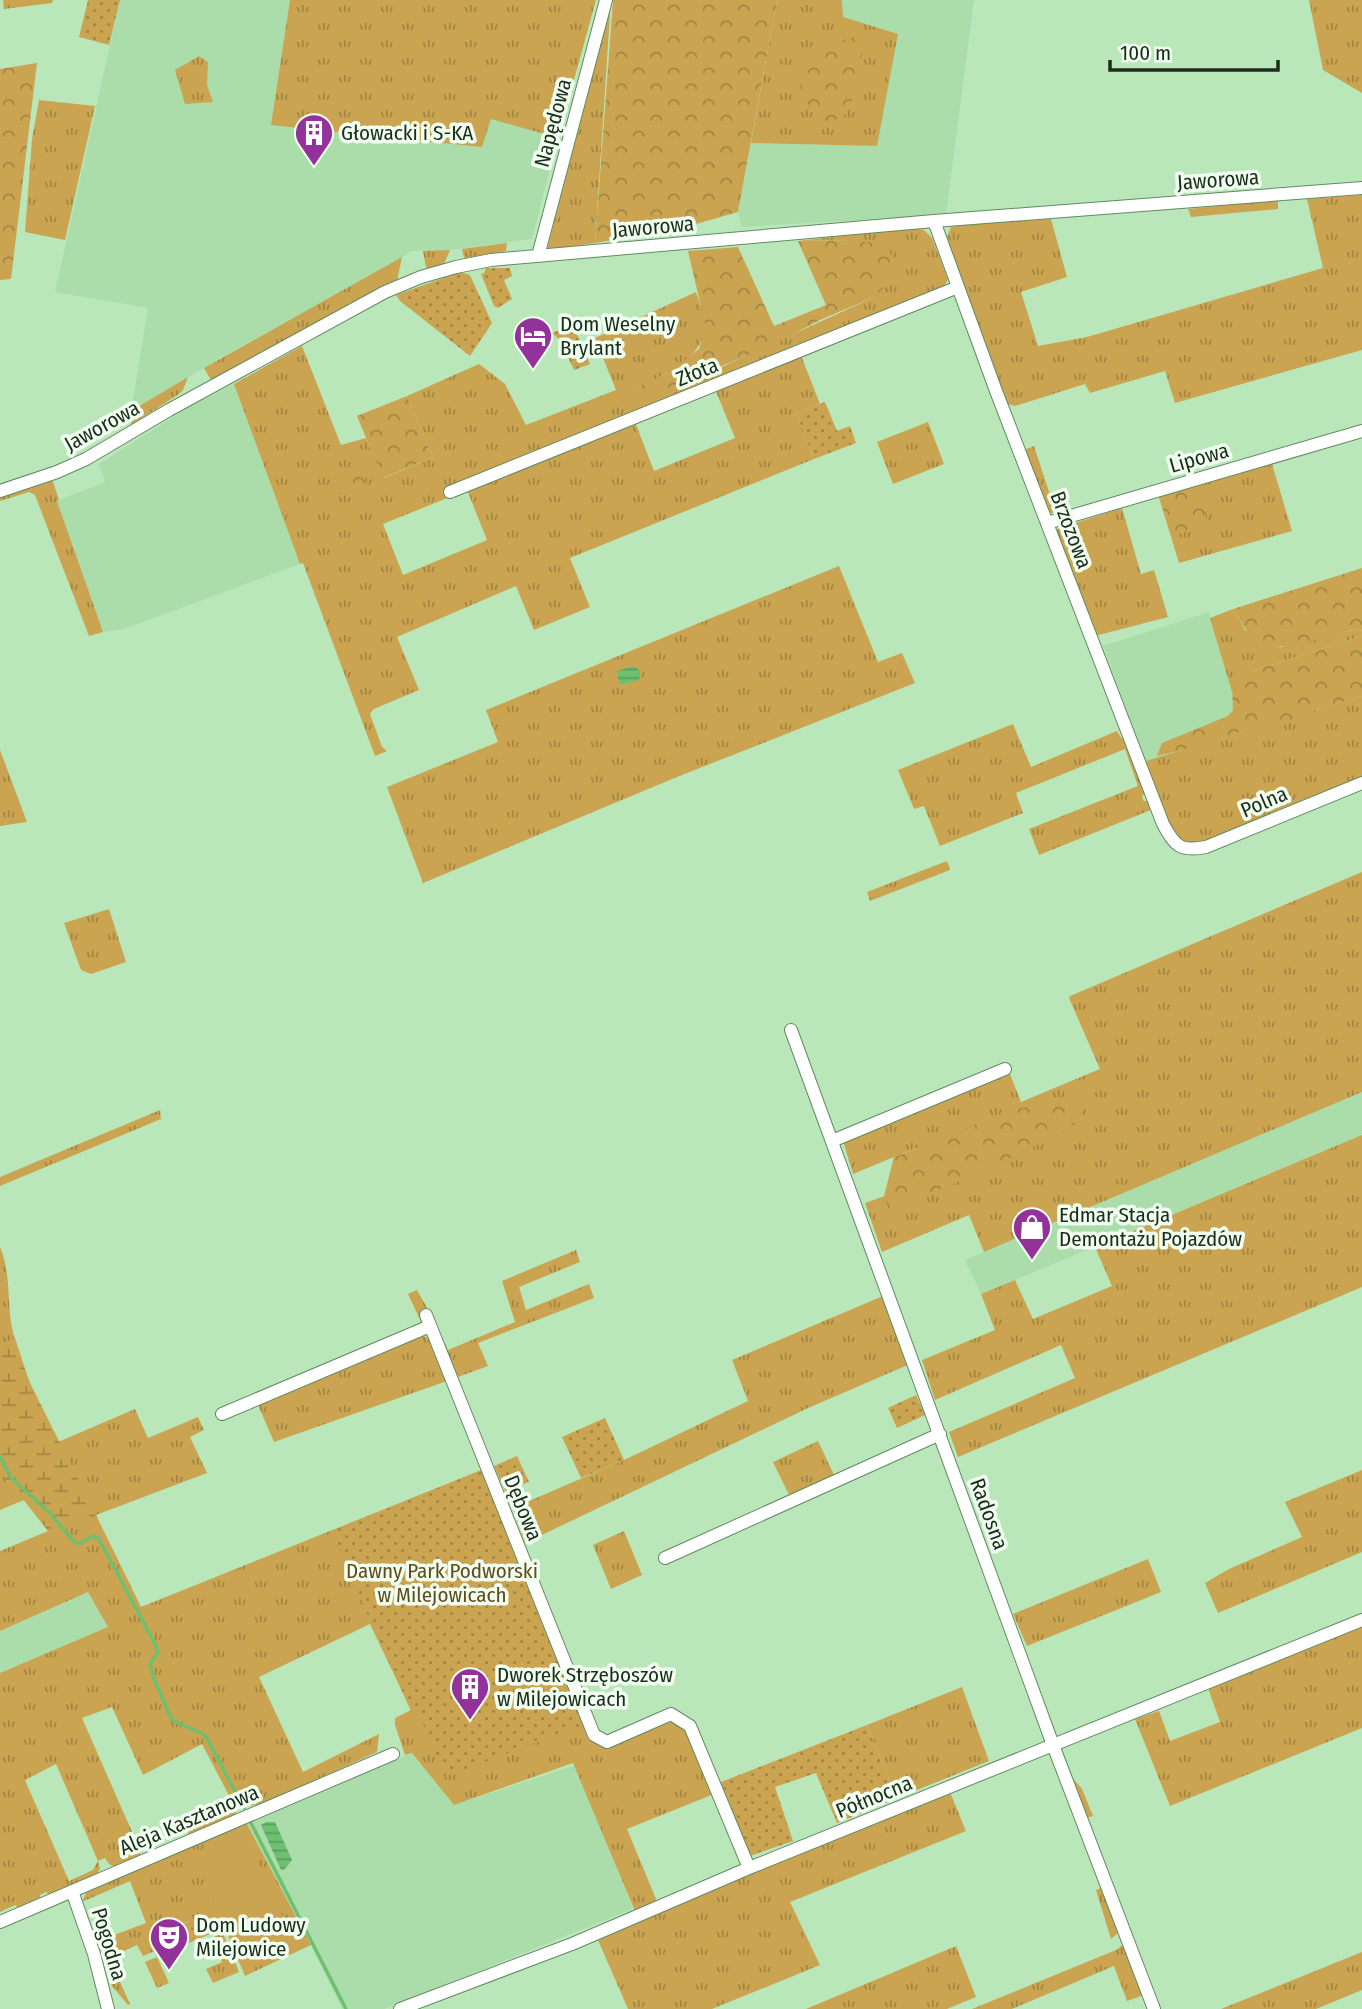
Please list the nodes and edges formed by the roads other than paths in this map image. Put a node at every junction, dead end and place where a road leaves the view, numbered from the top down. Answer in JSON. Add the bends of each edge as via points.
{"nodes":[{"id":1,"x":606,"y":0,"type":"edge"},
{"id":2,"x":1362,"y":188,"type":"edge"},
{"id":3,"x":934,"y":221,"type":"junction"},
{"id":4,"x":538,"y":256,"type":"junction"},
{"id":5,"x":958,"y":287,"type":"junction"},
{"id":6,"x":1362,"y":431,"type":"edge"},
{"id":7,"x":0,"y":491,"type":"edge"},
{"id":8,"x":450,"y":492,"type":"dead end"},
{"id":9,"x":1047,"y":523,"type":"junction"},
{"id":10,"x":1362,"y":783,"type":"edge"},
{"id":11,"x":1179,"y":848,"type":"joint"},
{"id":12,"x":791,"y":1030,"type":"dead end"},
{"id":13,"x":1005,"y":1069,"type":"dead end"},
{"id":14,"x":832,"y":1141,"type":"junction"},
{"id":15,"x":222,"y":1414,"type":"dead end"},
{"id":16,"x":940,"y":1434,"type":"junction"},
{"id":17,"x":665,"y":1558,"type":"dead end"},
{"id":18,"x":1362,"y":1620,"type":"edge"},
{"id":19,"x":1053,"y":1745,"type":"junction"},
{"id":20,"x":393,"y":1754,"type":"dead end"},
{"id":21,"x":749,"y":1868,"type":"junction"},
{"id":22,"x":72,"y":1891,"type":"junction"},
{"id":23,"x":0,"y":1922,"type":"edge"},
{"id":24,"x":108,"y":2009,"type":"edge"},
{"id":25,"x":400,"y":2009,"type":"edge"},
{"id":26,"x":1154,"y":2009,"type":"edge"}],
"edges":[{"from":1,"to":4,"type":"street","name":"Napędowa"},
{"from":2,"to":3,"type":"street","name":"Jaworowa"},
{"from":3,"to":4,"type":"street","name":"Jaworowa"},
{"from":3,"to":5,"type":"street","name":"Brzozowa"},
{"from":4,"to":7,"type":"street","name":"Jaworowa","via":[[456,267],[385,292],[86,459]]},
{"from":5,"to":8,"type":"street","name":"Złota"},
{"from":5,"to":9,"type":"street","name":"Brzozowa"},
{"from":6,"to":9,"type":"street","name":"Lipowa"},
{"from":9,"to":11,"type":"street","name":"Brzozowa","via":[[1163,824]]},
{"from":10,"to":11,"type":"street","name":"Polna","via":[[1206,847]]},
{"from":12,"to":14,"type":"street","name":"Radosna"},
{"from":13,"to":14,"type":"street"},
{"from":14,"to":16,"type":"street","name":"Radosna"},
{"from":15,"to":21,"type":"street","name":"Dębowa","via":[[428,1321],[594,1735],[607,1742],[671,1714],[690,1726]]},
{"from":16,"to":17,"type":"street"},
{"from":16,"to":19,"type":"street","name":"Radosna"},
{"from":18,"to":19,"type":"street","name":"Północna"},
{"from":19,"to":21,"type":"street","name":"Północna"},
{"from":19,"to":26,"type":"street","name":"Radosna"},
{"from":20,"to":22,"type":"street","name":"Aleja Kasztanowa"},
{"from":21,"to":25,"type":"street","name":"Północna","via":[[572,1944]]},
{"from":22,"to":23,"type":"street","name":"Aleja Kasztanowa"},
{"from":22,"to":24,"type":"street","name":"Pogodna"}]}
